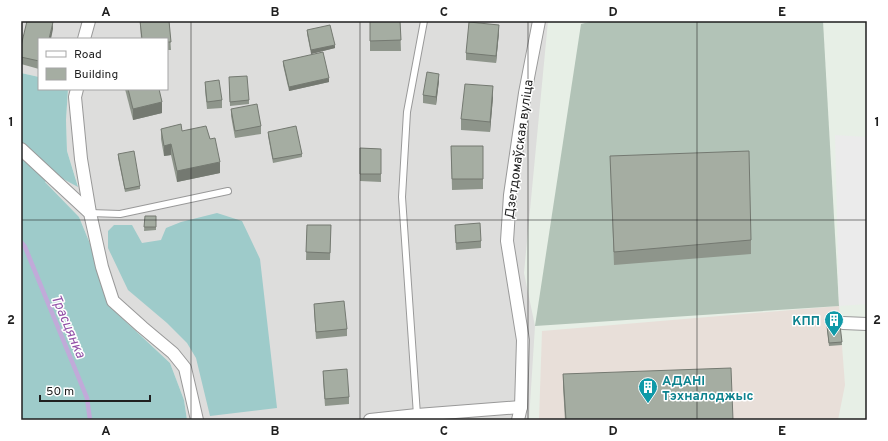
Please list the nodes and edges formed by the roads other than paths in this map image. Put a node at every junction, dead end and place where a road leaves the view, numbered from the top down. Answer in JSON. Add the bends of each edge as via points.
{"nodes":[{"id":1,"x":89,"y":21,"type":"edge"},
{"id":2,"x":424,"y":21,"type":"edge"},
{"id":3,"x":538,"y":21,"type":"edge"},
{"id":4,"x":84,"y":38,"type":"edge"},
{"id":5,"x":77,"y":90,"type":"edge"},
{"id":6,"x":21,"y":149,"type":"edge"},
{"id":7,"x":228,"y":191,"type":"dead end"},
{"id":8,"x":90,"y":213,"type":"junction"},
{"id":9,"x":844,"y":323,"type":"dead end"},
{"id":10,"x":867,"y":324,"type":"edge"},
{"id":11,"x":521,"y":407,"type":"junction"},
{"id":12,"x":417,"y":415,"type":"junction"},
{"id":13,"x":197,"y":420,"type":"edge"},
{"id":14,"x":370,"y":420,"type":"edge"},
{"id":15,"x":518,"y":420,"type":"edge"}],
"edges":[{"from":1,"to":4,"type":"street"},
{"from":2,"to":12,"type":"lane","via":[[407,112],[402,197]]},
{"from":3,"to":11,"type":"street","name":"Дзетдомаўская вуліца","via":[[510,195],[507,241],[523,340]]},
{"from":5,"to":8,"type":"street","via":[[75,97],[81,159]]},
{"from":6,"to":8,"type":"street"},
{"from":7,"to":8,"type":"lane","via":[[120,214]]},
{"from":8,"to":13,"type":"street","via":[[102,267],[113,301],[173,353],[185,368]]},
{"from":9,"to":10,"type":"street"},
{"from":11,"to":12,"type":"street"},
{"from":11,"to":15,"type":"street","name":"Дзетдомаўская вуліца"},
{"from":12,"to":14,"type":"street"}]}
